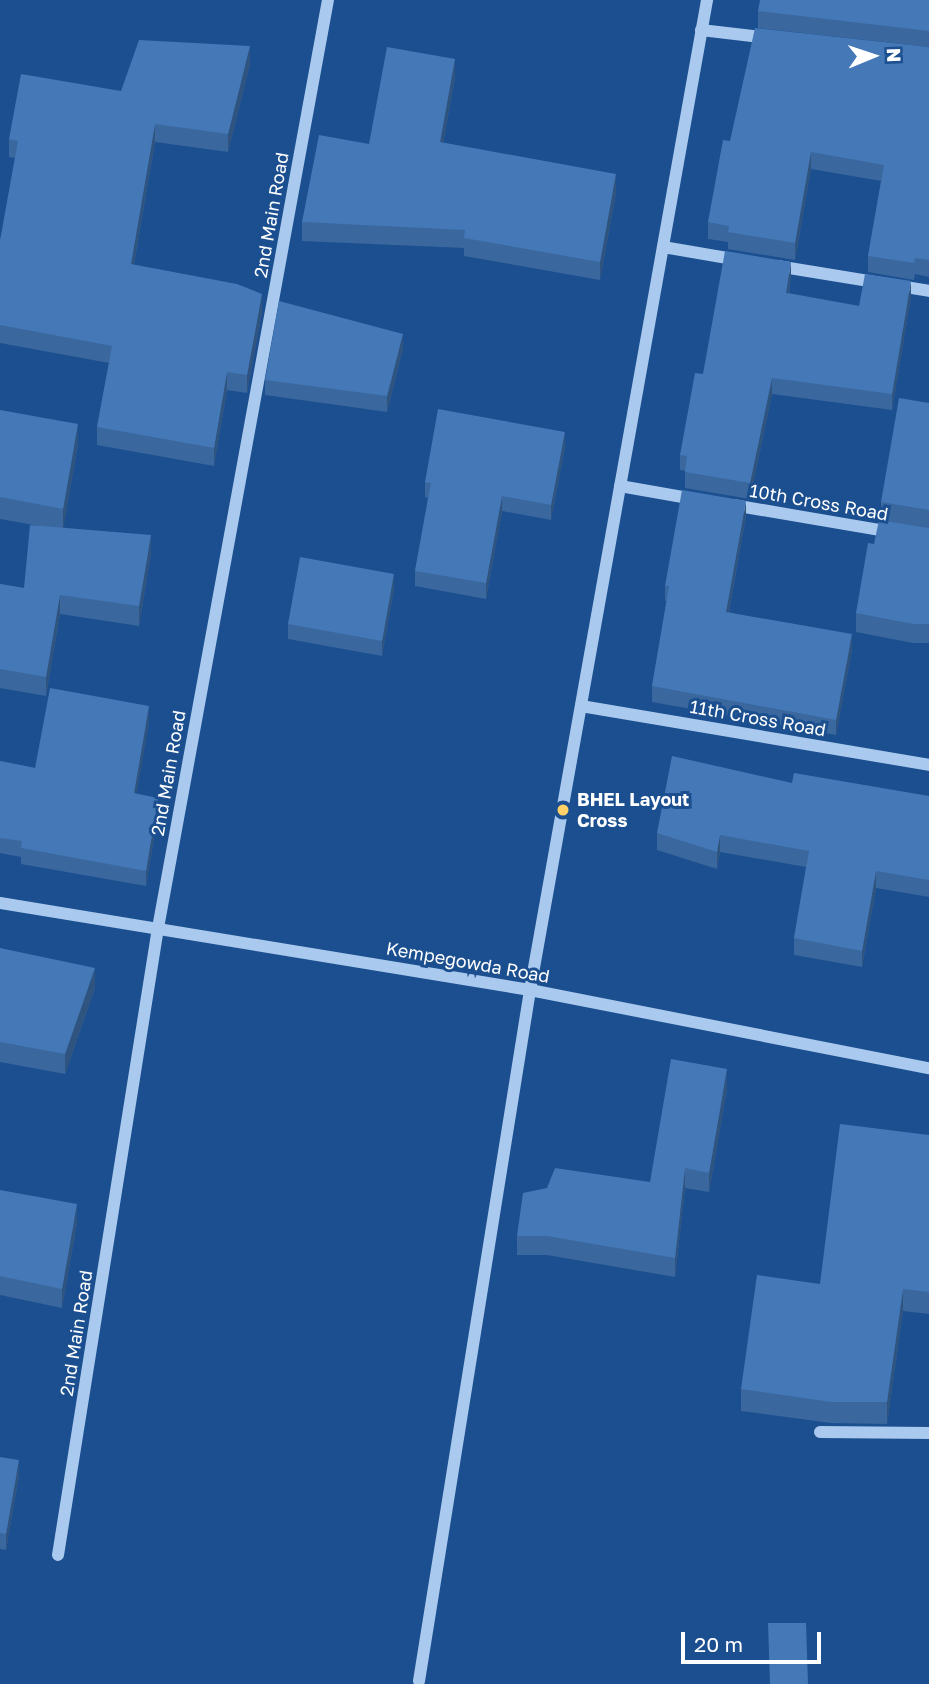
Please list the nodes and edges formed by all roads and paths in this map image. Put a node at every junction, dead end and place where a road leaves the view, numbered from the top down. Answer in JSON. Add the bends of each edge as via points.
{"nodes":[{"id":1,"x":328,"y":0,"type":"edge"},
{"id":2,"x":706,"y":0,"type":"edge"},
{"id":3,"x":701,"y":30,"type":"junction"},
{"id":4,"x":782,"y":39,"type":"edge"},
{"id":5,"x":663,"y":247,"type":"junction"},
{"id":6,"x":929,"y":291,"type":"edge"},
{"id":7,"x":620,"y":486,"type":"junction"},
{"id":8,"x":902,"y":534,"type":"edge"},
{"id":9,"x":581,"y":706,"type":"junction"},
{"id":10,"x":929,"y":765,"type":"edge"},
{"id":11,"x":0,"y":902,"type":"edge"},
{"id":12,"x":158,"y":928,"type":"junction"},
{"id":13,"x":530,"y":990,"type":"junction"},
{"id":14,"x":929,"y":1068,"type":"edge"},
{"id":15,"x":820,"y":1432,"type":"edge"},
{"id":16,"x":929,"y":1433,"type":"edge"},
{"id":17,"x":58,"y":1555,"type":"dead end"},
{"id":18,"x":419,"y":1681,"type":"dead end"}],
"edges":[{"from":1,"to":12,"type":"street","name":"2nd Main Road"},
{"from":2,"to":3,"type":"street"},
{"from":3,"to":4,"type":"street"},
{"from":3,"to":5,"type":"street"},
{"from":5,"to":6,"type":"street"},
{"from":5,"to":7,"type":"street"},
{"from":7,"to":8,"type":"street","name":"10th Cross Road"},
{"from":7,"to":9,"type":"street"},
{"from":9,"to":10,"type":"street","name":"11th Cross Road"},
{"from":9,"to":13,"type":"street"},
{"from":11,"to":12,"type":"street","name":"Kempegowda Road"},
{"from":12,"to":13,"type":"street","name":"Kempegowda Road"},
{"from":12,"to":17,"type":"street","name":"2nd Main Road"},
{"from":13,"to":14,"type":"street","name":"Kempegowda Road"},
{"from":13,"to":18,"type":"street"},
{"from":15,"to":16,"type":"street"}]}
